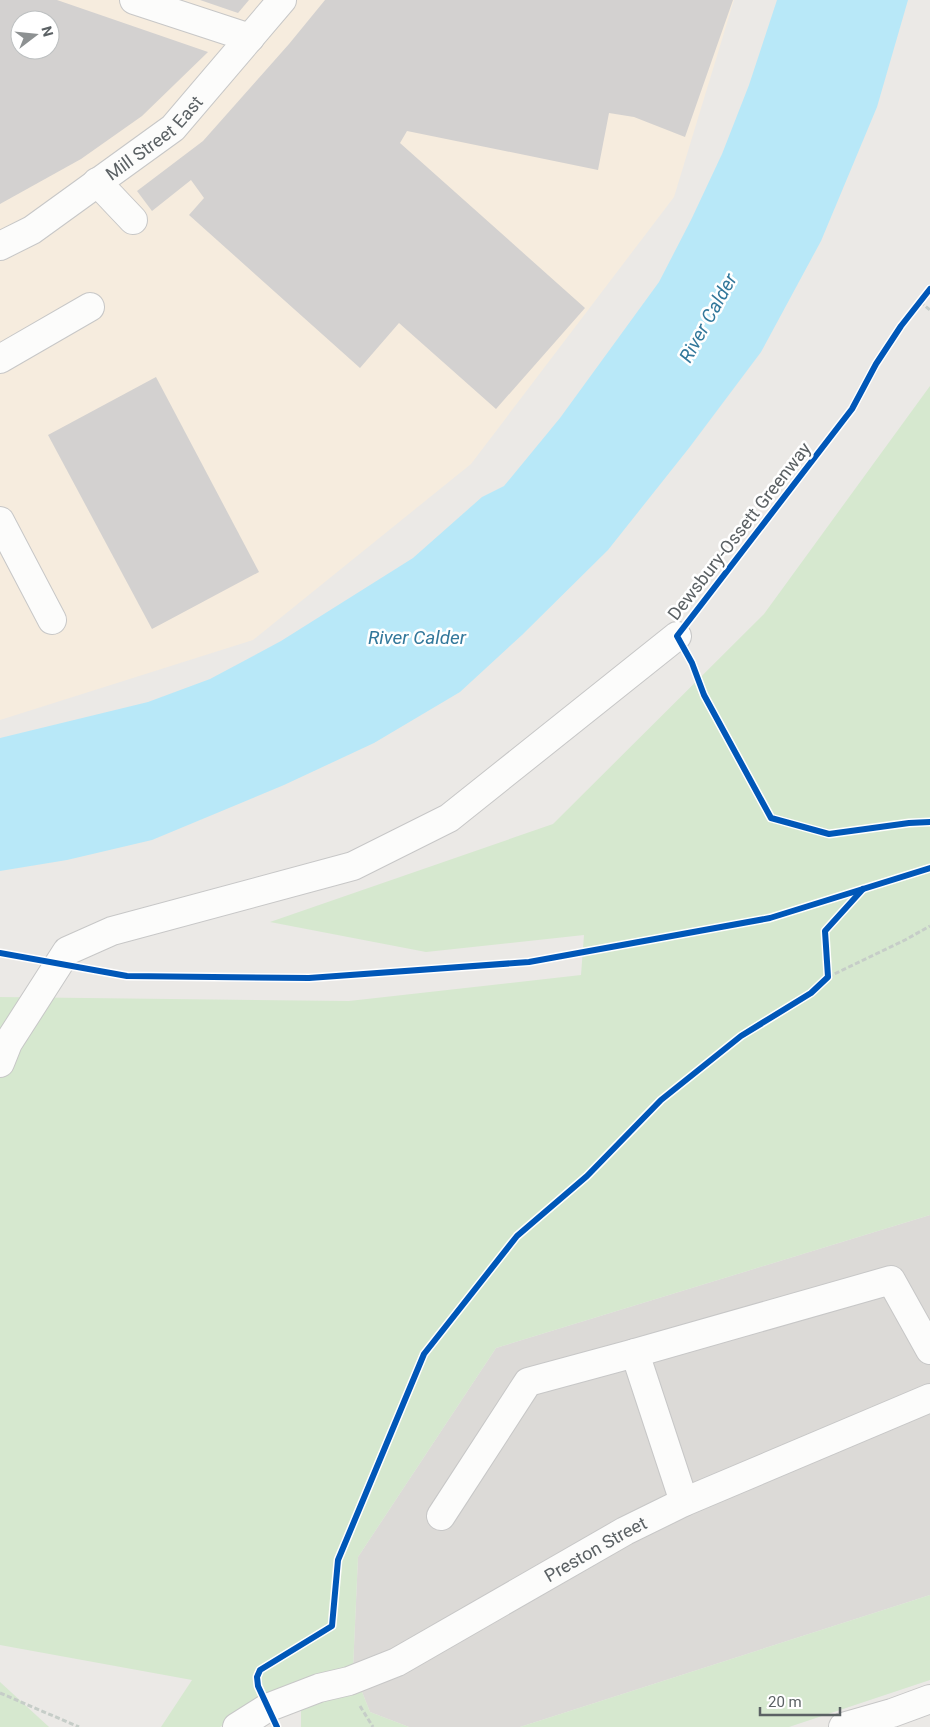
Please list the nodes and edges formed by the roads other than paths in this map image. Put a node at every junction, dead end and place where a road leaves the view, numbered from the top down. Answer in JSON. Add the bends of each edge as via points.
{"nodes":[{"id":1,"x":134,"y":0,"type":"edge"},
{"id":2,"x":282,"y":0,"type":"edge"},
{"id":3,"x":250,"y":38,"type":"junction"},
{"id":4,"x":98,"y":182,"type":"junction"},
{"id":5,"x":133,"y":220,"type":"dead end"},
{"id":6,"x":0,"y":246,"type":"edge"},
{"id":7,"x":90,"y":307,"type":"dead end"},
{"id":8,"x":0,"y":360,"type":"edge"},
{"id":9,"x":0,"y":521,"type":"edge"},
{"id":10,"x":52,"y":620,"type":"dead end"},
{"id":11,"x":677,"y":636,"type":"dead end"},
{"id":12,"x":0,"y":1063,"type":"edge"},
{"id":13,"x":930,"y":1350,"type":"edge"},
{"id":14,"x":635,"y":1352,"type":"junction"},
{"id":15,"x":930,"y":1398,"type":"edge"},
{"id":16,"x":684,"y":1502,"type":"junction"},
{"id":17,"x":442,"y":1516,"type":"dead end"},
{"id":18,"x":930,"y":1700,"type":"edge"},
{"id":19,"x":237,"y":1727,"type":"edge"},
{"id":20,"x":843,"y":1727,"type":"edge"}],
"edges":[{"from":1,"to":3,"type":"street"},
{"from":2,"to":3,"type":"street","name":"Mill Street East"},
{"from":3,"to":4,"type":"street","name":"Mill Street East","via":[[173,128]]},
{"from":4,"to":5,"type":"street"},
{"from":4,"to":6,"type":"street","name":"Mill Street East","via":[[32,230]]},
{"from":7,"to":8,"type":"street"},
{"from":9,"to":10,"type":"street"},
{"from":11,"to":12,"type":"street","via":[[449,818],[353,866],[112,931],[67,951],[8,1043]]},
{"from":13,"to":14,"type":"street","via":[[891,1280]]},
{"from":14,"to":16,"type":"street"},
{"from":14,"to":17,"type":"street","via":[[528,1382]]},
{"from":15,"to":16,"type":"street","name":"Preston Street"},
{"from":16,"to":19,"type":"street","name":"Preston Street","via":[[625,1530],[398,1662],[267,1708]]},
{"from":18,"to":20,"type":"street"}]}
